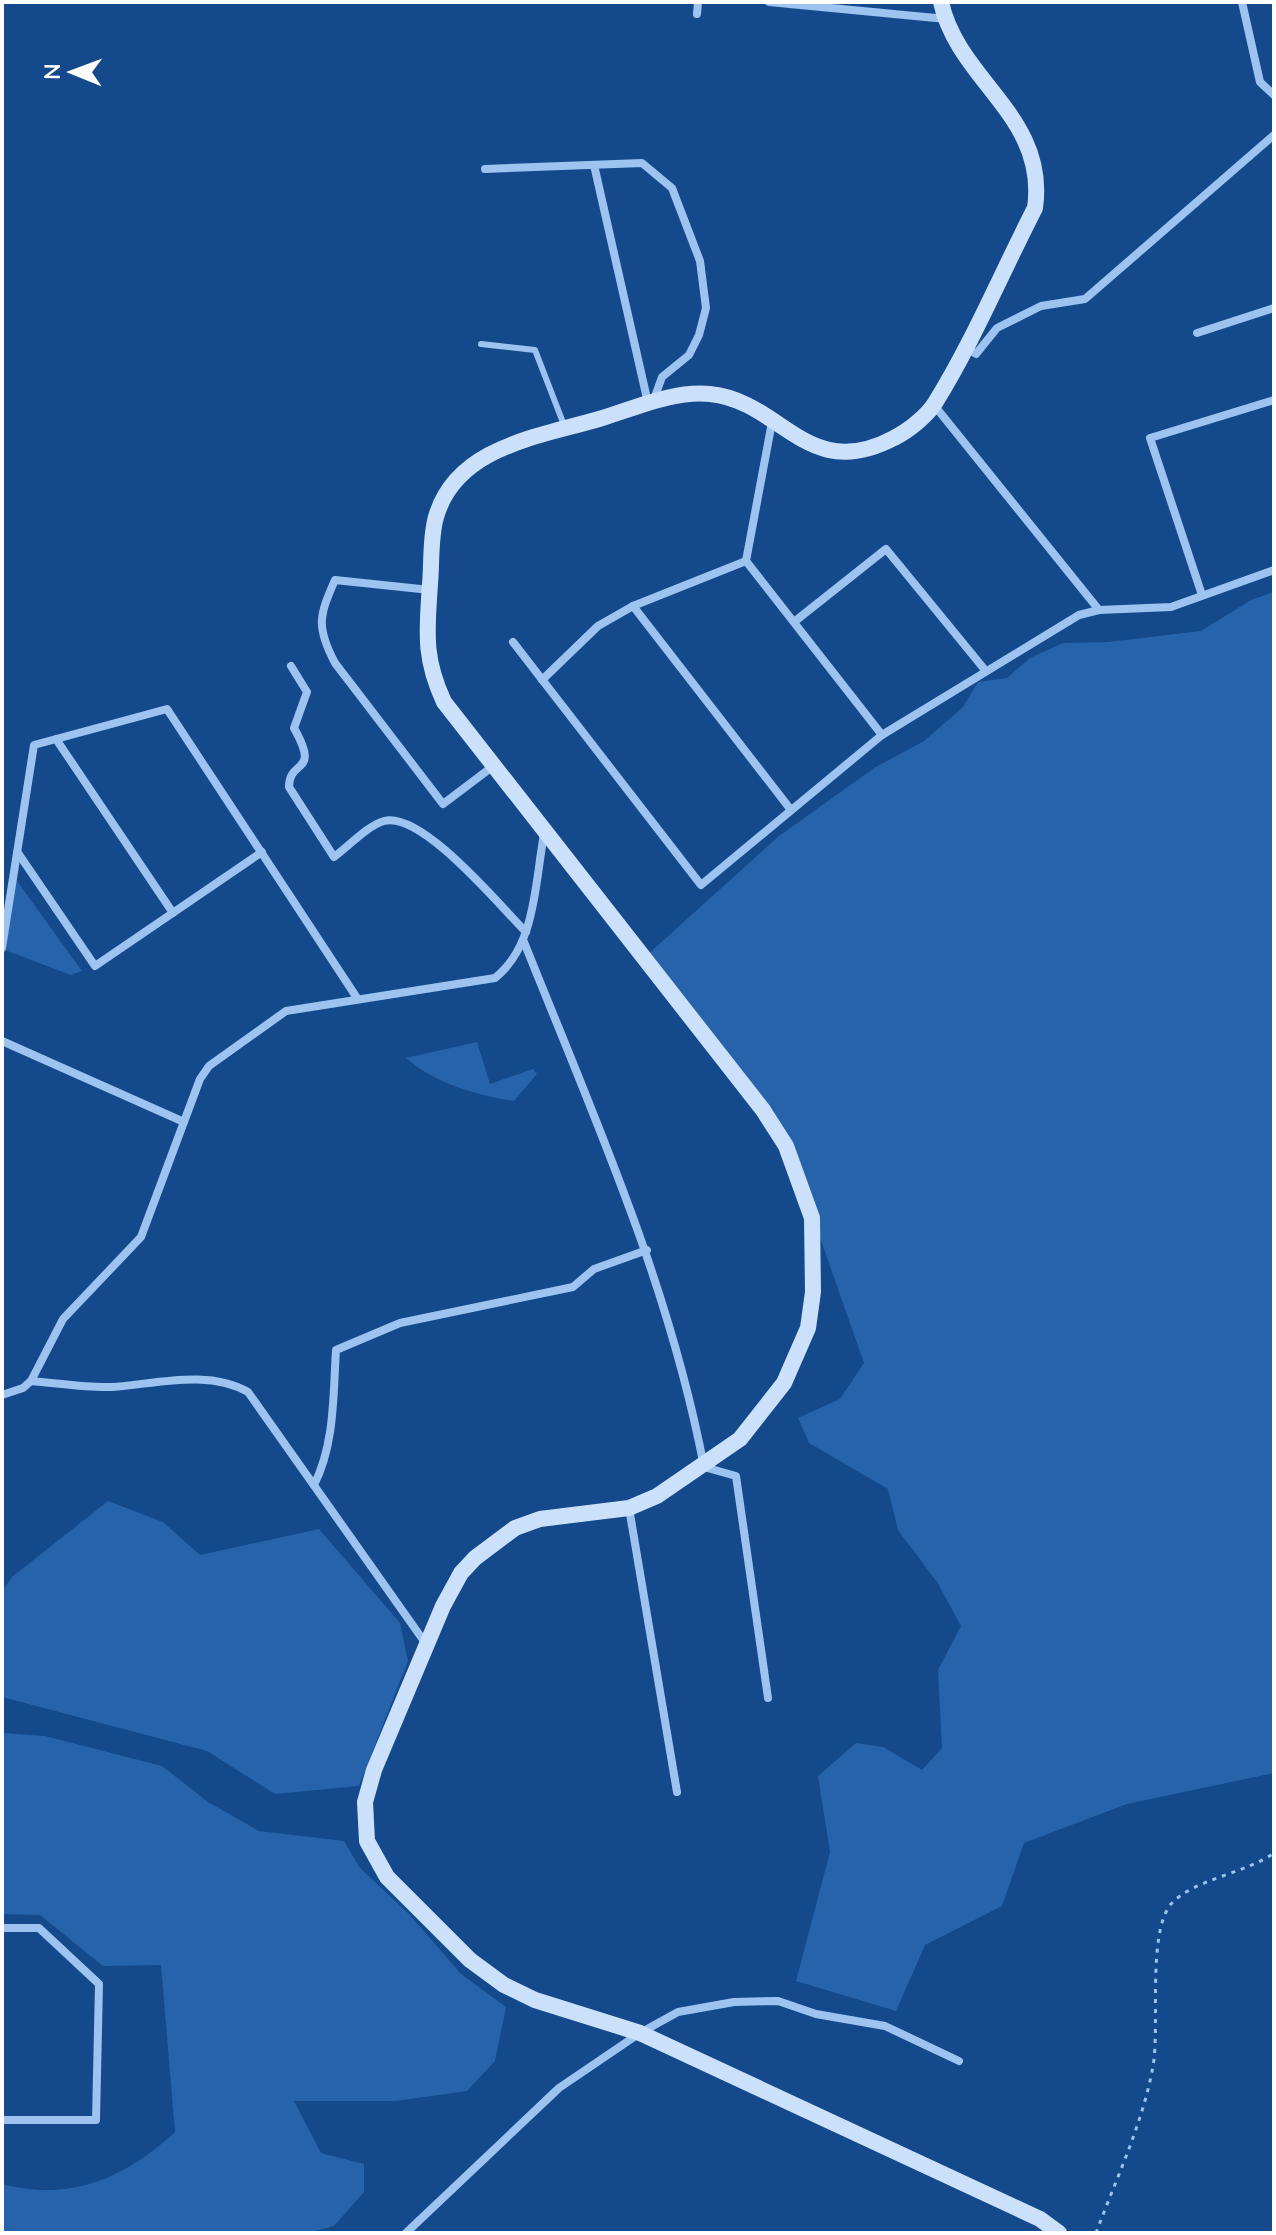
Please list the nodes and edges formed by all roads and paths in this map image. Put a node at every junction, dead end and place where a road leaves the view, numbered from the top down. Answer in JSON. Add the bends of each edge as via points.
{"nodes":[{"id":1,"x":698,"y":2,"type":"edge"},
{"id":2,"x":769,"y":2,"type":"edge"},
{"id":3,"x":941,"y":2,"type":"edge"},
{"id":4,"x":1242,"y":2,"type":"edge"},
{"id":5,"x":697,"y":14,"type":"dead end"},
{"id":6,"x":946,"y":19,"type":"junction"},
{"id":7,"x":1274,"y":95,"type":"edge"},
{"id":8,"x":1274,"y":135,"type":"edge"},
{"id":9,"x":594,"y":165,"type":"junction"},
{"id":10,"x":485,"y":169,"type":"dead end"},
{"id":11,"x":1274,"y":308,"type":"edge"},
{"id":12,"x":1197,"y":333,"type":"dead end"},
{"id":13,"x":481,"y":344,"type":"dead end"},
{"id":14,"x":964,"y":346,"type":"junction"},
{"id":15,"x":1274,"y":400,"type":"edge"},
{"id":16,"x":650,"y":404,"type":"junction"},
{"id":17,"x":934,"y":405,"type":"junction"},
{"id":18,"x":772,"y":422,"type":"junction"},
{"id":19,"x":565,"y":429,"type":"junction"},
{"id":20,"x":746,"y":561,"type":"junction"},
{"id":21,"x":1274,"y":570,"type":"edge"},
{"id":22,"x":430,"y":590,"type":"junction"},
{"id":23,"x":1202,"y":595,"type":"junction"},
{"id":24,"x":633,"y":606,"type":"junction"},
{"id":25,"x":1099,"y":610,"type":"junction"},
{"id":26,"x":794,"y":622,"type":"junction"},
{"id":27,"x":513,"y":642,"type":"dead end"},
{"id":28,"x":291,"y":666,"type":"dead end"},
{"id":29,"x":985,"y":670,"type":"junction"},
{"id":30,"x":542,"y":680,"type":"junction"},
{"id":31,"x":882,"y":735,"type":"junction"},
{"id":32,"x":56,"y":739,"type":"junction"},
{"id":33,"x":492,"y":767,"type":"junction"},
{"id":34,"x":791,"y":810,"type":"junction"},
{"id":35,"x":545,"y":833,"type":"junction"},
{"id":36,"x":17,"y":852,"type":"junction"},
{"id":37,"x":262,"y":852,"type":"junction"},
{"id":38,"x":173,"y":913,"type":"junction"},
{"id":39,"x":526,"y":932,"type":"junction"},
{"id":40,"x":524,"y":942,"type":"junction"},
{"id":41,"x":2,"y":948,"type":"edge"},
{"id":42,"x":357,"y":998,"type":"junction"},
{"id":43,"x":2,"y":1041,"type":"edge"},
{"id":44,"x":184,"y":1122,"type":"junction"},
{"id":45,"x":647,"y":1250,"type":"junction"},
{"id":46,"x":31,"y":1381,"type":"junction"},
{"id":47,"x":2,"y":1395,"type":"edge"},
{"id":48,"x":704,"y":1467,"type":"junction"},
{"id":49,"x":314,"y":1485,"type":"junction"},
{"id":50,"x":629,"y":1508,"type":"junction"},
{"id":51,"x":426,"y":1645,"type":"junction"},
{"id":52,"x":768,"y":1698,"type":"dead end"},
{"id":53,"x":677,"y":1792,"type":"dead end"},
{"id":54,"x":1274,"y":1853,"type":"edge"},
{"id":55,"x":2,"y":1928,"type":"edge"},
{"id":56,"x":640,"y":2033,"type":"junction"},
{"id":57,"x":959,"y":2061,"type":"dead end"},
{"id":58,"x":2,"y":2120,"type":"edge"},
{"id":59,"x":406,"y":2233,"type":"edge"},
{"id":60,"x":1059,"y":2233,"type":"edge"},
{"id":61,"x":1096,"y":2233,"type":"edge"}],
"edges":[{"from":1,"to":5,"type":"street"},
{"from":2,"to":6,"type":"street"},
{"from":3,"to":6,"type":"street"},
{"from":4,"to":7,"type":"street","via":[[1260,82]]},
{"from":6,"to":14,"type":"street","via":[[1021,130],[1039,181],[1035,208]]},
{"from":8,"to":14,"type":"street","via":[[1085,299],[1041,306],[997,328],[976,354]]},
{"from":9,"to":10,"type":"street"},
{"from":9,"to":16,"type":"street"},
{"from":9,"to":16,"type":"street","via":[[642,163],[672,188],[700,261],[706,308],[699,335],[689,355],[662,377]]},
{"from":11,"to":12,"type":"street"},
{"from":13,"to":19,"type":"lane","via":[[535,350]]},
{"from":14,"to":17,"type":"street"},
{"from":15,"to":23,"type":"street","via":[[1150,438]]},
{"from":16,"to":18,"type":"street","via":[[713,394]]},
{"from":16,"to":19,"type":"street"},
{"from":17,"to":18,"type":"street","via":[[896,438],[853,452],[812,446]]},
{"from":17,"to":25,"type":"street"},
{"from":18,"to":20,"type":"street"},
{"from":19,"to":22,"type":"street","via":[[492,452],[461,472],[436,516]]},
{"from":20,"to":24,"type":"street"},
{"from":20,"to":26,"type":"street"},
{"from":21,"to":23,"type":"street"},
{"from":22,"to":33,"type":"street","via":[[426,638],[433,678]]},
{"from":22,"to":33,"type":"street","via":[[335,580],[321,612],[326,646],[443,804]]},
{"from":23,"to":25,"type":"street","via":[[1171,607]]},
{"from":24,"to":30,"type":"street","via":[[598,626]]},
{"from":24,"to":34,"type":"street"},
{"from":25,"to":29,"type":"street","via":[[1079,615]]},
{"from":26,"to":29,"type":"street","via":[[886,549]]},
{"from":26,"to":31,"type":"street"},
{"from":27,"to":30,"type":"street"},
{"from":28,"to":39,"type":"street","via":[[307,692],[294,728],[306,749],[304,764],[289,787],[334,857],[381,822],[403,820],[432,837]]},
{"from":29,"to":31,"type":"street"},
{"from":30,"to":34,"type":"street","via":[[701,885]]},
{"from":31,"to":34,"type":"street"},
{"from":32,"to":36,"type":"street","via":[[34,745]]},
{"from":32,"to":37,"type":"street","via":[[167,709]]},
{"from":32,"to":38,"type":"street"},
{"from":33,"to":35,"type":"street"},
{"from":35,"to":39,"type":"street"},
{"from":35,"to":48,"type":"street","via":[[763,1110],[786,1146],[812,1218],[813,1292],[797,1357],[765,1410],[740,1439]]},
{"from":36,"to":38,"type":"street","via":[[95,966]]},
{"from":36,"to":41,"type":"street"},
{"from":37,"to":38,"type":"street"},
{"from":37,"to":42,"type":"street"},
{"from":39,"to":40,"type":"street"},
{"from":40,"to":42,"type":"street","via":[[503,972],[485,981]]},
{"from":40,"to":45,"type":"street"},
{"from":42,"to":44,"type":"street","via":[[278,1015],[209,1066]]},
{"from":43,"to":44,"type":"street"},
{"from":44,"to":46,"type":"street","via":[[141,1237],[63,1319]]},
{"from":45,"to":48,"type":"street","via":[[688,1384]]},
{"from":45,"to":49,"type":"street","via":[[594,1269],[573,1287],[400,1323],[336,1350],[330,1436]]},
{"from":46,"to":47,"type":"street"},
{"from":46,"to":49,"type":"street","via":[[109,1387],[177,1380],[236,1385],[248,1392]]},
{"from":48,"to":50,"type":"street"},
{"from":48,"to":52,"type":"street","via":[[736,1476]]},
{"from":49,"to":51,"type":"street"},
{"from":50,"to":51,"type":"street","via":[[540,1519],[515,1528],[461,1573]]},
{"from":50,"to":53,"type":"street"},
{"from":51,"to":56,"type":"street","via":[[365,1802],[367,1841],[376,1858],[387,1877],[470,1960],[504,1985]]},
{"from":54,"to":61,"type":"path","via":[[1255,1866],[1195,1888],[1172,1903],[1163,1921],[1154,2064]]},
{"from":55,"to":58,"type":"street","via":[[39,1928],[99,1984],[96,2120]]},
{"from":56,"to":57,"type":"street","via":[[678,2012],[778,2001],[816,2014],[885,2026]]},
{"from":56,"to":59,"type":"street","via":[[559,2088]]},
{"from":56,"to":60,"type":"street","via":[[1040,2219]]}]}
